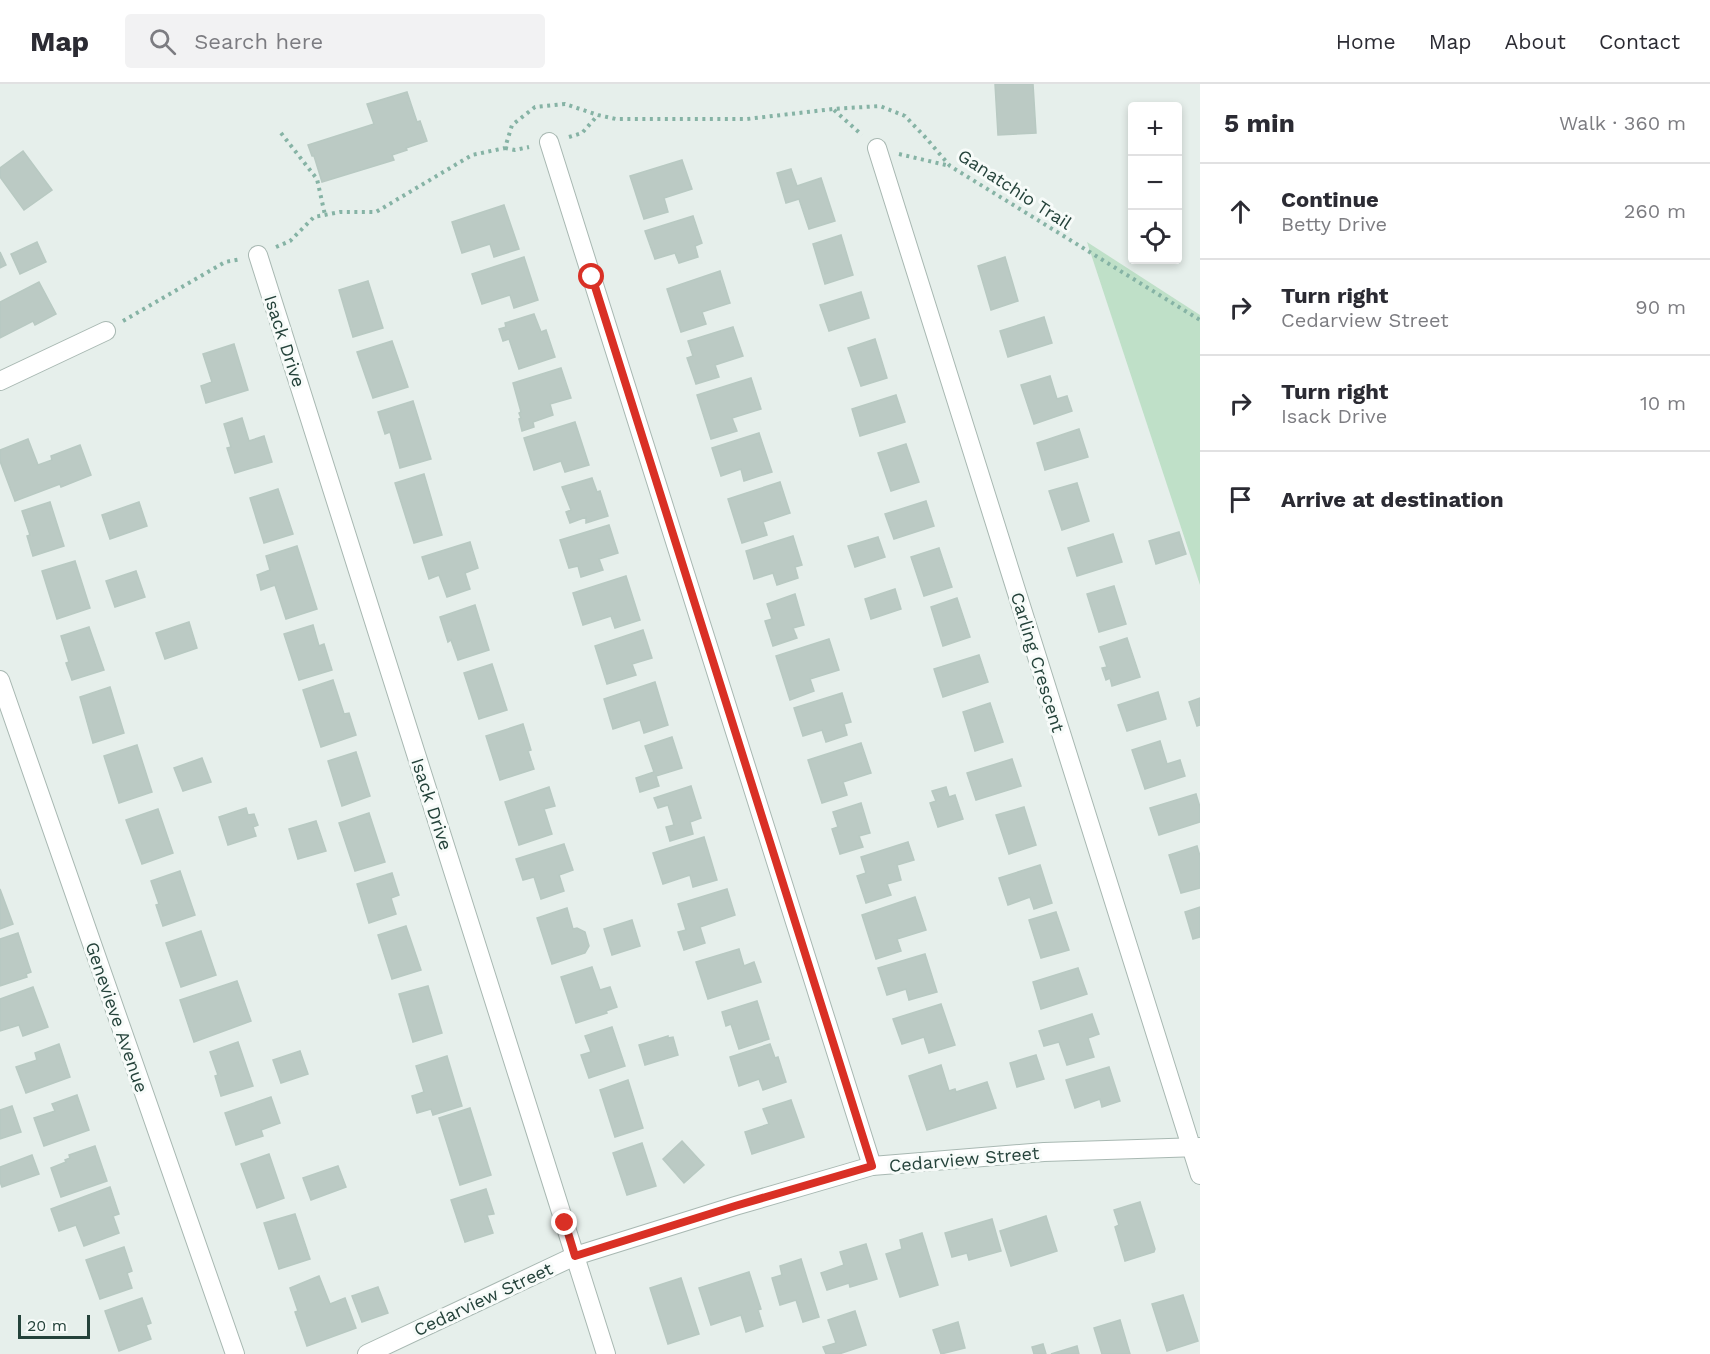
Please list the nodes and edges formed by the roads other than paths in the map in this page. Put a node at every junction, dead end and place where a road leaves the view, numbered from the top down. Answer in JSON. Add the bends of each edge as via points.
{"nodes":[{"id":1,"x":549,"y":142,"type":"dead end"},
{"id":2,"x":877,"y":148,"type":"dead end"},
{"id":3,"x":258,"y":255,"type":"dead end"},
{"id":4,"x":106,"y":331,"type":"road end"},
{"id":5,"x":0,"y":381,"type":"edge"},
{"id":6,"x":0,"y":680,"type":"edge"},
{"id":7,"x":1196,"y":1147,"type":"edge"},
{"id":8,"x":872,"y":1166,"type":"junction"},
{"id":9,"x":1200,"y":1175,"type":"edge"},
{"id":10,"x":575,"y":1256,"type":"junction"},
{"id":11,"x":235,"y":1354,"type":"edge"},
{"id":12,"x":367,"y":1354,"type":"edge"},
{"id":13,"x":606,"y":1354,"type":"edge"}],
"edges":[{"from":1,"to":8,"type":"street"},
{"from":2,"to":7,"type":"street","name":"Carling Crescent"},
{"from":3,"to":10,"type":"street","name":"Isack Drive"},
{"from":4,"to":5,"type":"street"},
{"from":6,"to":11,"type":"street","name":"Genevieve Avenue"},
{"from":7,"to":8,"type":"street","name":"Cedarview Street","via":[[1044,1152]]},
{"from":7,"to":9,"type":"street","name":"Carling Crescent"},
{"from":8,"to":10,"type":"street","name":"Cedarview Street"},
{"from":10,"to":12,"type":"street","name":"Cedarview Street"},
{"from":10,"to":13,"type":"street","name":"Isack Drive"}]}
